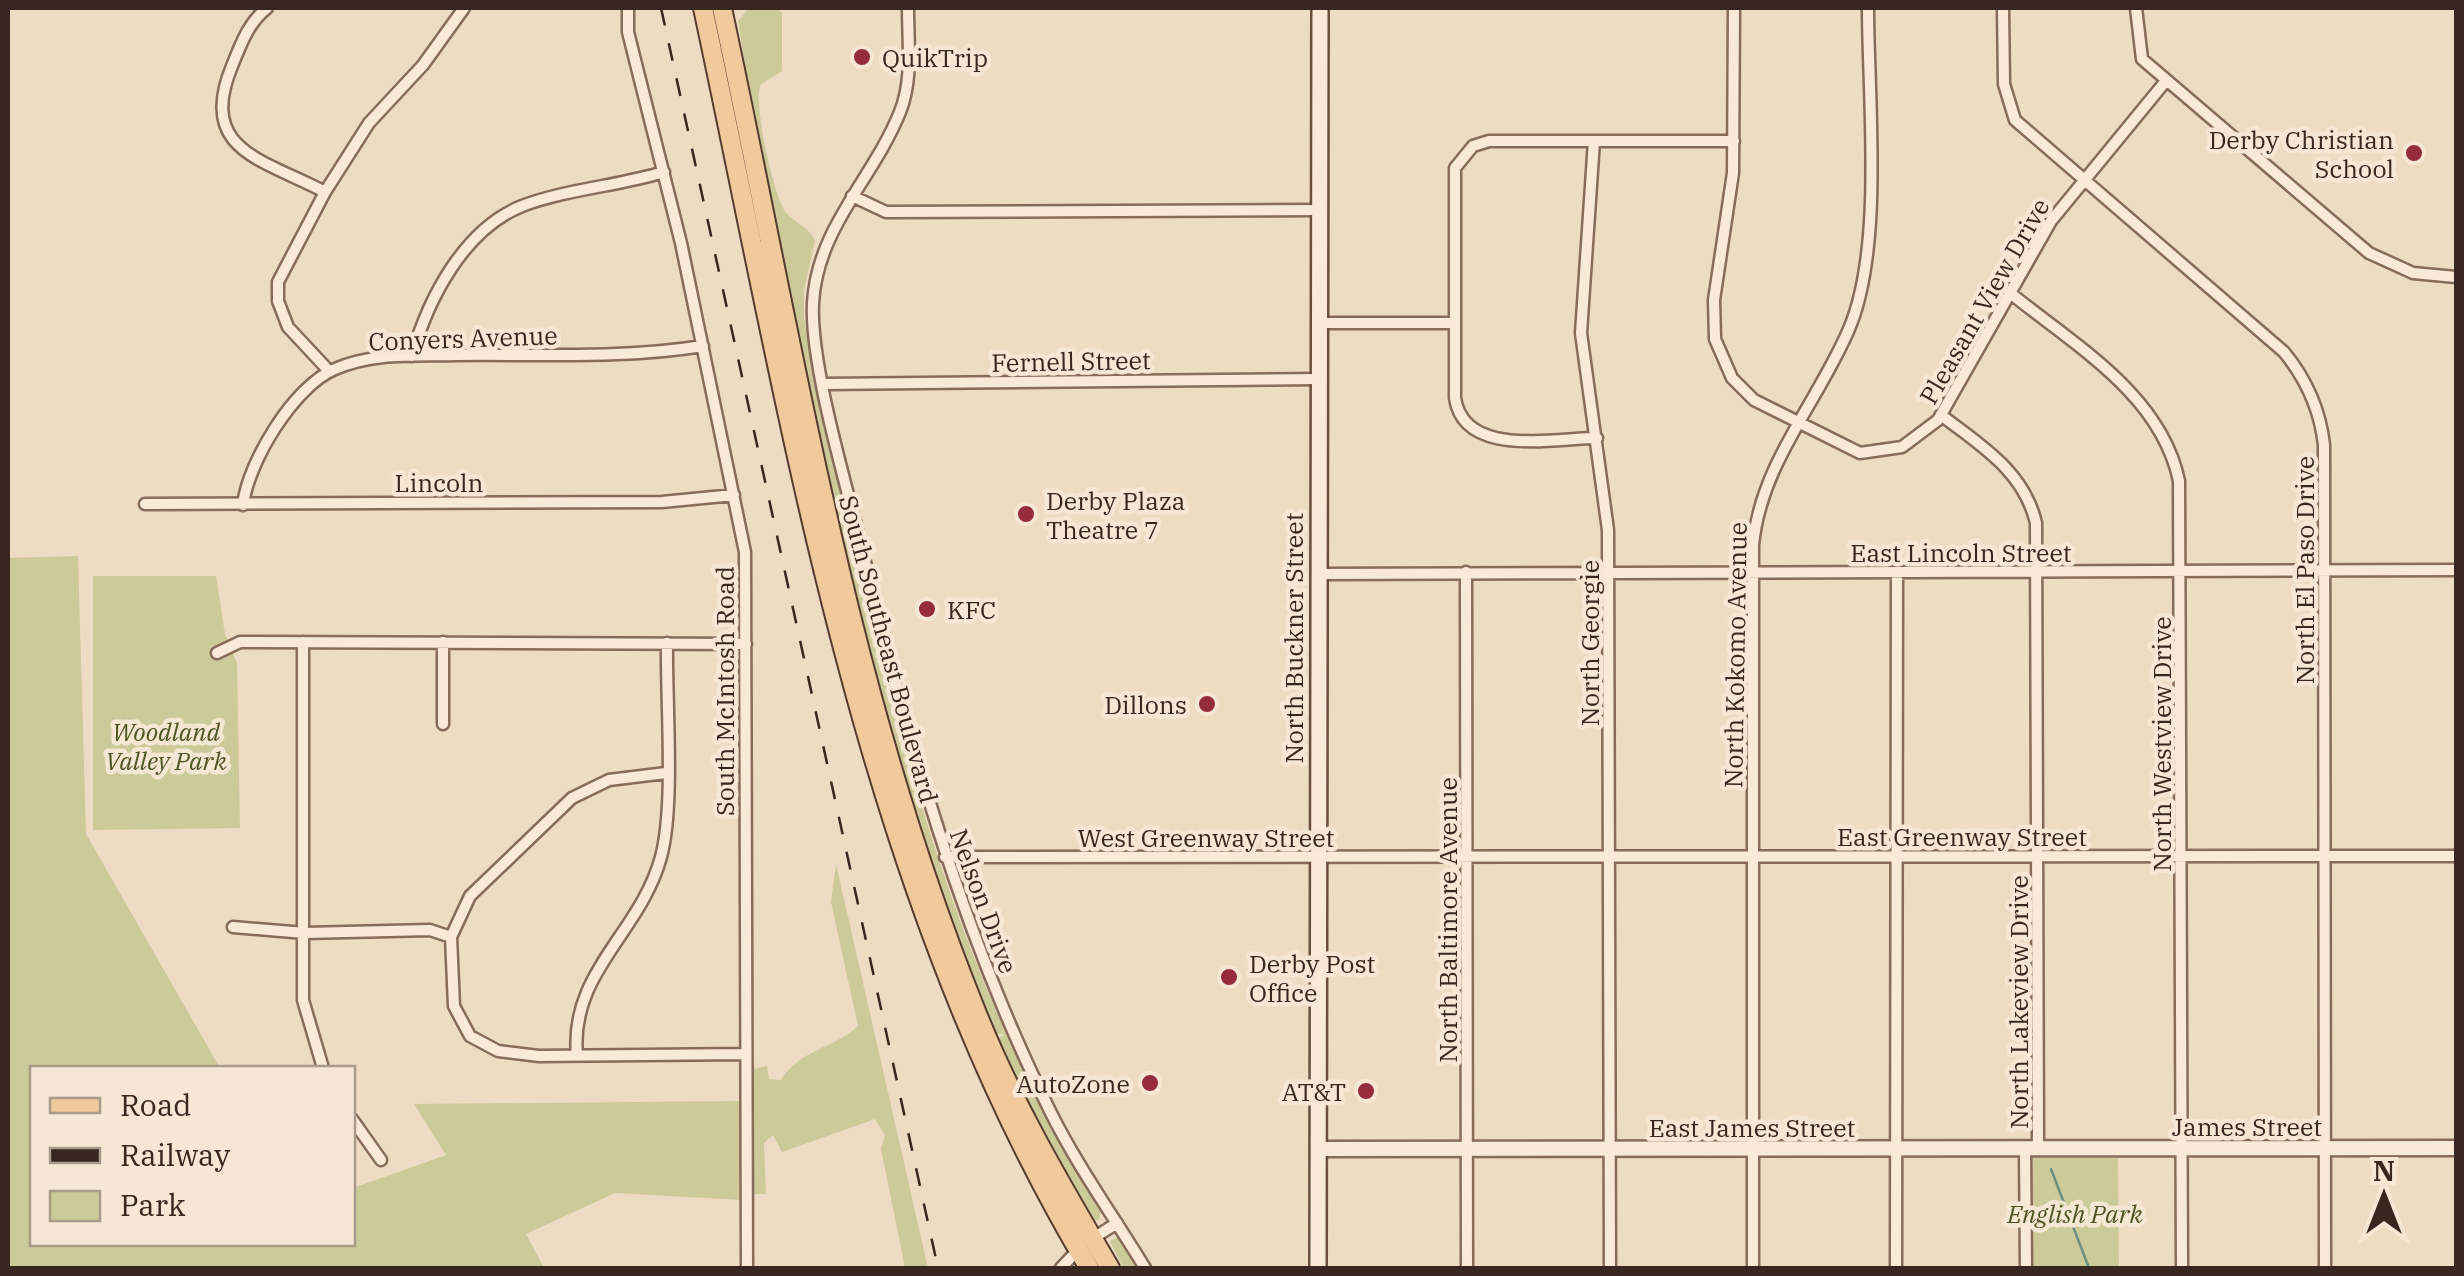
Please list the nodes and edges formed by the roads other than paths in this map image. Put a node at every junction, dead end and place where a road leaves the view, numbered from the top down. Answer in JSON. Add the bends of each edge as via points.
{"nodes":[{"id":1,"x":267,"y":8,"type":"edge"},
{"id":2,"x":464,"y":8,"type":"edge"},
{"id":3,"x":628,"y":8,"type":"edge"},
{"id":4,"x":703,"y":8,"type":"edge"},
{"id":5,"x":722,"y":8,"type":"edge"},
{"id":6,"x":908,"y":8,"type":"edge"},
{"id":7,"x":1320,"y":8,"type":"edge"},
{"id":8,"x":1734,"y":8,"type":"edge"},
{"id":9,"x":1868,"y":8,"type":"edge"},
{"id":10,"x":2003,"y":8,"type":"edge"},
{"id":11,"x":2136,"y":8,"type":"edge"},
{"id":12,"x":2165,"y":82,"type":"junction"},
{"id":13,"x":1594,"y":140,"type":"junction"},
{"id":14,"x":1734,"y":140,"type":"junction"},
{"id":15,"x":664,"y":172,"type":"junction"},
{"id":16,"x":2083,"y":181,"type":"junction"},
{"id":17,"x":325,"y":192,"type":"junction"},
{"id":18,"x":852,"y":196,"type":"junction"},
{"id":19,"x":1319,"y":210,"type":"junction"},
{"id":20,"x":2456,"y":276,"type":"edge"},
{"id":21,"x":2009,"y":292,"type":"junction"},
{"id":22,"x":1318,"y":323,"type":"junction"},
{"id":23,"x":1454,"y":323,"type":"junction"},
{"id":24,"x":703,"y":346,"type":"junction"},
{"id":25,"x":412,"y":356,"type":"junction"},
{"id":26,"x":329,"y":371,"type":"junction"},
{"id":27,"x":1318,"y":379,"type":"junction"},
{"id":28,"x":824,"y":384,"type":"junction"},
{"id":29,"x":1941,"y":415,"type":"junction"},
{"id":30,"x":1798,"y":424,"type":"junction"},
{"id":31,"x":1597,"y":438,"type":"junction"},
{"id":32,"x":734,"y":496,"type":"junction"},
{"id":33,"x":145,"y":504,"type":"dead end"},
{"id":34,"x":243,"y":505,"type":"junction"},
{"id":35,"x":2180,"y":570,"type":"junction"},
{"id":36,"x":2324,"y":570,"type":"junction"},
{"id":37,"x":2456,"y":570,"type":"edge"},
{"id":38,"x":2038,"y":571,"type":"junction"},
{"id":39,"x":1466,"y":572,"type":"junction"},
{"id":40,"x":1753,"y":572,"type":"junction"},
{"id":41,"x":1897,"y":572,"type":"junction"},
{"id":42,"x":1608,"y":573,"type":"junction"},
{"id":43,"x":1318,"y":574,"type":"junction"},
{"id":44,"x":303,"y":642,"type":"junction"},
{"id":45,"x":444,"y":642,"type":"junction"},
{"id":46,"x":667,"y":643,"type":"junction"},
{"id":47,"x":746,"y":644,"type":"junction"},
{"id":48,"x":217,"y":653,"type":"dead end"},
{"id":49,"x":443,"y":724,"type":"dead end"},
{"id":50,"x":666,"y":773,"type":"junction"},
{"id":51,"x":945,"y":856,"type":"junction"},
{"id":52,"x":1467,"y":856,"type":"junction"},
{"id":53,"x":1609,"y":856,"type":"junction"},
{"id":54,"x":1752,"y":856,"type":"junction"},
{"id":55,"x":2038,"y":856,"type":"junction"},
{"id":56,"x":2181,"y":856,"type":"junction"},
{"id":57,"x":2324,"y":856,"type":"junction"},
{"id":58,"x":2456,"y":856,"type":"edge"},
{"id":59,"x":1318,"y":857,"type":"junction"},
{"id":60,"x":1895,"y":857,"type":"junction"},
{"id":61,"x":233,"y":927,"type":"dead end"},
{"id":62,"x":305,"y":933,"type":"junction"},
{"id":63,"x":451,"y":936,"type":"junction"},
{"id":64,"x":745,"y":1054,"type":"junction"},
{"id":65,"x":577,"y":1056,"type":"junction"},
{"id":66,"x":321,"y":1066,"type":"edge"},
{"id":67,"x":355,"y":1123,"type":"edge"},
{"id":68,"x":2325,"y":1148,"type":"junction"},
{"id":69,"x":2456,"y":1148,"type":"edge"},
{"id":70,"x":1318,"y":1149,"type":"junction"},
{"id":71,"x":1467,"y":1149,"type":"junction"},
{"id":72,"x":1610,"y":1149,"type":"junction"},
{"id":73,"x":1752,"y":1149,"type":"junction"},
{"id":74,"x":1896,"y":1149,"type":"junction"},
{"id":75,"x":2032,"y":1149,"type":"junction"},
{"id":76,"x":2181,"y":1149,"type":"junction"},
{"id":77,"x":382,"y":1160,"type":"dead end"},
{"id":78,"x":1117,"y":1223,"type":"junction"},
{"id":79,"x":1085,"y":1244,"type":"junction"},
{"id":80,"x":746,"y":1268,"type":"edge"},
{"id":81,"x":1061,"y":1268,"type":"edge"},
{"id":82,"x":1089,"y":1268,"type":"edge"},
{"id":83,"x":1100,"y":1268,"type":"edge"},
{"id":84,"x":1110,"y":1268,"type":"edge"},
{"id":85,"x":1145,"y":1268,"type":"edge"},
{"id":86,"x":1318,"y":1268,"type":"edge"},
{"id":87,"x":1467,"y":1268,"type":"edge"},
{"id":88,"x":1610,"y":1268,"type":"edge"},
{"id":89,"x":1753,"y":1268,"type":"edge"},
{"id":90,"x":1896,"y":1268,"type":"edge"},
{"id":91,"x":2026,"y":1268,"type":"edge"},
{"id":92,"x":2182,"y":1268,"type":"edge"},
{"id":93,"x":2325,"y":1268,"type":"edge"}],
"edges":[{"from":1,"to":17,"type":"street","via":[[239,48],[220,96],[221,121],[236,146]]},
{"from":2,"to":17,"type":"street","via":[[369,124]]},
{"from":3,"to":15,"type":"street","name":"South McIntosh Road","via":[[628,32]]},
{"from":4,"to":79,"type":"main road","name":"South Southeast Boulevard","via":[[872,755],[965,1022],[1048,1194],[1062,1204]]},
{"from":5,"to":79,"type":"main road","name":"South Southeast Boulevard","via":[[815,458],[892,773],[974,1007]]},
{"from":6,"to":18,"type":"street","name":"Nelson Drive","via":[[902,108]]},
{"from":7,"to":19,"type":"main road","name":"North Buckner Street"},
{"from":8,"to":14,"type":"street"},
{"from":9,"to":30,"type":"street","name":"North Kokomo Avenue","via":[[1865,268],[1850,327]]},
{"from":10,"to":16,"type":"street","name":"North El Paso Drive","via":[[2009,109]]},
{"from":11,"to":12,"type":"street","via":[[2138,50]]},
{"from":12,"to":16,"type":"street","name":"Pleasant View Drive"},
{"from":12,"to":20,"type":"street","via":[[2369,253],[2413,272]]},
{"from":13,"to":14,"type":"street"},
{"from":13,"to":23,"type":"street","via":[[1489,141],[1458,163]]},
{"from":13,"to":31,"type":"street","name":"North Georgie","via":[[1581,333]]},
{"from":14,"to":30,"type":"street","via":[[1715,339],[1742,389]]},
{"from":15,"to":24,"type":"street","name":"South McIntosh Road"},
{"from":15,"to":25,"type":"street","via":[[540,201],[489,226],[433,298]]},
{"from":16,"to":21,"type":"street","name":"Pleasant View Drive"},
{"from":16,"to":36,"type":"street","name":"North El Paso Drive","via":[[2278,346],[2302,374],[2322,429]]},
{"from":17,"to":26,"type":"street","via":[[277,292],[288,327]]},
{"from":18,"to":19,"type":"street","via":[[886,212]]},
{"from":18,"to":28,"type":"street","name":"Nelson Drive","via":[[817,266],[812,307]]},
{"from":19,"to":22,"type":"main road","name":"North Buckner Street"},
{"from":21,"to":29,"type":"street","name":"Pleasant View Drive"},
{"from":21,"to":35,"type":"street","name":"North Westview Drive","via":[[2158,422],[2179,481]]},
{"from":22,"to":23,"type":"street"},
{"from":22,"to":27,"type":"main road","name":"North Buckner Street"},
{"from":23,"to":31,"type":"street","via":[[1455,398],[1465,424],[1488,438]]},
{"from":24,"to":25,"type":"street","name":"Conyers Avenue","via":[[648,353]]},
{"from":24,"to":32,"type":"street","name":"South McIntosh Road"},
{"from":25,"to":26,"type":"street","name":"Conyers Avenue","via":[[370,358]]},
{"from":26,"to":34,"type":"street","via":[[256,457]]},
{"from":27,"to":28,"type":"street","name":"Fernell Street"},
{"from":27,"to":43,"type":"main road","name":"North Buckner Street"},
{"from":28,"to":51,"type":"street","name":"Nelson Drive","via":[[898,700]]},
{"from":29,"to":30,"type":"street","name":"Pleasant View Drive","via":[[1914,440],[1880,453],[1845,448]]},
{"from":29,"to":38,"type":"street","name":"North Lakeview Drive","via":[[2018,479],[2035,518]]},
{"from":30,"to":40,"type":"street","name":"North Kokomo Avenue","via":[[1763,494]]},
{"from":31,"to":42,"type":"street","name":"North Georgie"},
{"from":32,"to":34,"type":"street","name":"Lincoln"},
{"from":32,"to":47,"type":"street","name":"South McIntosh Road","via":[[745,552]]},
{"from":33,"to":34,"type":"street","name":"Lincoln"},
{"from":35,"to":36,"type":"street","name":"East Lincoln Street"},
{"from":35,"to":38,"type":"street","name":"East Lincoln Street"},
{"from":35,"to":56,"type":"street","name":"North Westview Drive"},
{"from":36,"to":37,"type":"street","name":"East Lincoln Street"},
{"from":36,"to":57,"type":"street","name":"North El Paso Drive"},
{"from":38,"to":41,"type":"street","name":"East Lincoln Street"},
{"from":38,"to":55,"type":"street","name":"North Lakeview Drive"},
{"from":39,"to":42,"type":"street","name":"East Lincoln Street"},
{"from":39,"to":43,"type":"street","name":"East Lincoln Street"},
{"from":39,"to":52,"type":"street","name":"North Baltimore Avenue"},
{"from":40,"to":41,"type":"street","name":"East Lincoln Street"},
{"from":40,"to":42,"type":"street","name":"East Lincoln Street"},
{"from":40,"to":54,"type":"street","name":"North Kokomo Avenue"},
{"from":41,"to":60,"type":"street"},
{"from":42,"to":53,"type":"street","name":"North Georgie"},
{"from":43,"to":59,"type":"main road","name":"North Buckner Street"},
{"from":44,"to":45,"type":"street"},
{"from":44,"to":48,"type":"street","via":[[240,642]]},
{"from":44,"to":62,"type":"street"},
{"from":45,"to":46,"type":"street"},
{"from":45,"to":49,"type":"street"},
{"from":46,"to":47,"type":"street"},
{"from":46,"to":50,"type":"street"},
{"from":47,"to":64,"type":"street","name":"South McIntosh Road"},
{"from":50,"to":63,"type":"street","via":[[609,780],[572,798],[470,896]]},
{"from":50,"to":65,"type":"street","via":[[656,876],[583,996],[574,1029]]},
{"from":51,"to":59,"type":"street","name":"West Greenway Street"},
{"from":51,"to":78,"type":"street","name":"Nelson Drive","via":[[1035,1079]]},
{"from":52,"to":53,"type":"street","name":"East Greenway Street"},
{"from":52,"to":59,"type":"street","name":"West Greenway Street"},
{"from":52,"to":71,"type":"street","name":"North Baltimore Avenue"},
{"from":53,"to":54,"type":"street","name":"East Greenway Street"},
{"from":53,"to":72,"type":"street","name":"North Georgie"},
{"from":54,"to":60,"type":"street","name":"East Greenway Street"},
{"from":54,"to":73,"type":"street","name":"North Kokomo Avenue"},
{"from":55,"to":56,"type":"street","name":"East Greenway Street"},
{"from":55,"to":60,"type":"street","name":"East Greenway Street"},
{"from":55,"to":75,"type":"street","name":"North Lakeview Drive"},
{"from":56,"to":57,"type":"street","name":"East Greenway Street"},
{"from":56,"to":76,"type":"street","name":"North Westview Drive"},
{"from":57,"to":58,"type":"street","name":"East Greenway Street"},
{"from":57,"to":68,"type":"street","name":"North El Paso Drive"},
{"from":59,"to":70,"type":"main road","name":"North Buckner Street"},
{"from":60,"to":74,"type":"street"},
{"from":61,"to":62,"type":"street"},
{"from":62,"to":63,"type":"street","via":[[430,930]]},
{"from":62,"to":66,"type":"street","via":[[303,1000]]},
{"from":63,"to":65,"type":"street","via":[[452,1000],[470,1036],[498,1052]]},
{"from":64,"to":65,"type":"street"},
{"from":64,"to":80,"type":"street","name":"South McIntosh Road"},
{"from":67,"to":77,"type":"street"},
{"from":68,"to":69,"type":"street","name":"James Street"},
{"from":68,"to":76,"type":"street","name":"James Street"},
{"from":68,"to":93,"type":"street","name":"North El Paso Drive"},
{"from":70,"to":71,"type":"street","name":"East James Street"},
{"from":70,"to":86,"type":"main road","name":"North Buckner Street"},
{"from":71,"to":72,"type":"street","name":"East James Street"},
{"from":71,"to":87,"type":"street","name":"North Baltimore Avenue"},
{"from":72,"to":73,"type":"street","name":"East James Street"},
{"from":72,"to":88,"type":"street","name":"North Georgie"},
{"from":73,"to":74,"type":"street","name":"East James Street"},
{"from":73,"to":89,"type":"street","name":"North Kokomo Avenue"},
{"from":74,"to":75,"type":"street","name":"East James Street"},
{"from":74,"to":90,"type":"street"},
{"from":75,"to":76,"type":"street","name":"James Street"},
{"from":75,"to":91,"type":"street","name":"North Lakeview Drive"},
{"from":76,"to":92,"type":"street","name":"North Westview Drive"},
{"from":78,"to":79,"type":"street"},
{"from":78,"to":85,"type":"street","name":"Nelson Drive"},
{"from":79,"to":81,"type":"street"},
{"from":79,"to":82,"type":"main road","name":"South Southeast Boulevard"},
{"from":79,"to":83,"type":"main road"},
{"from":79,"to":84,"type":"main road","name":"South Southeast Boulevard"}]}
